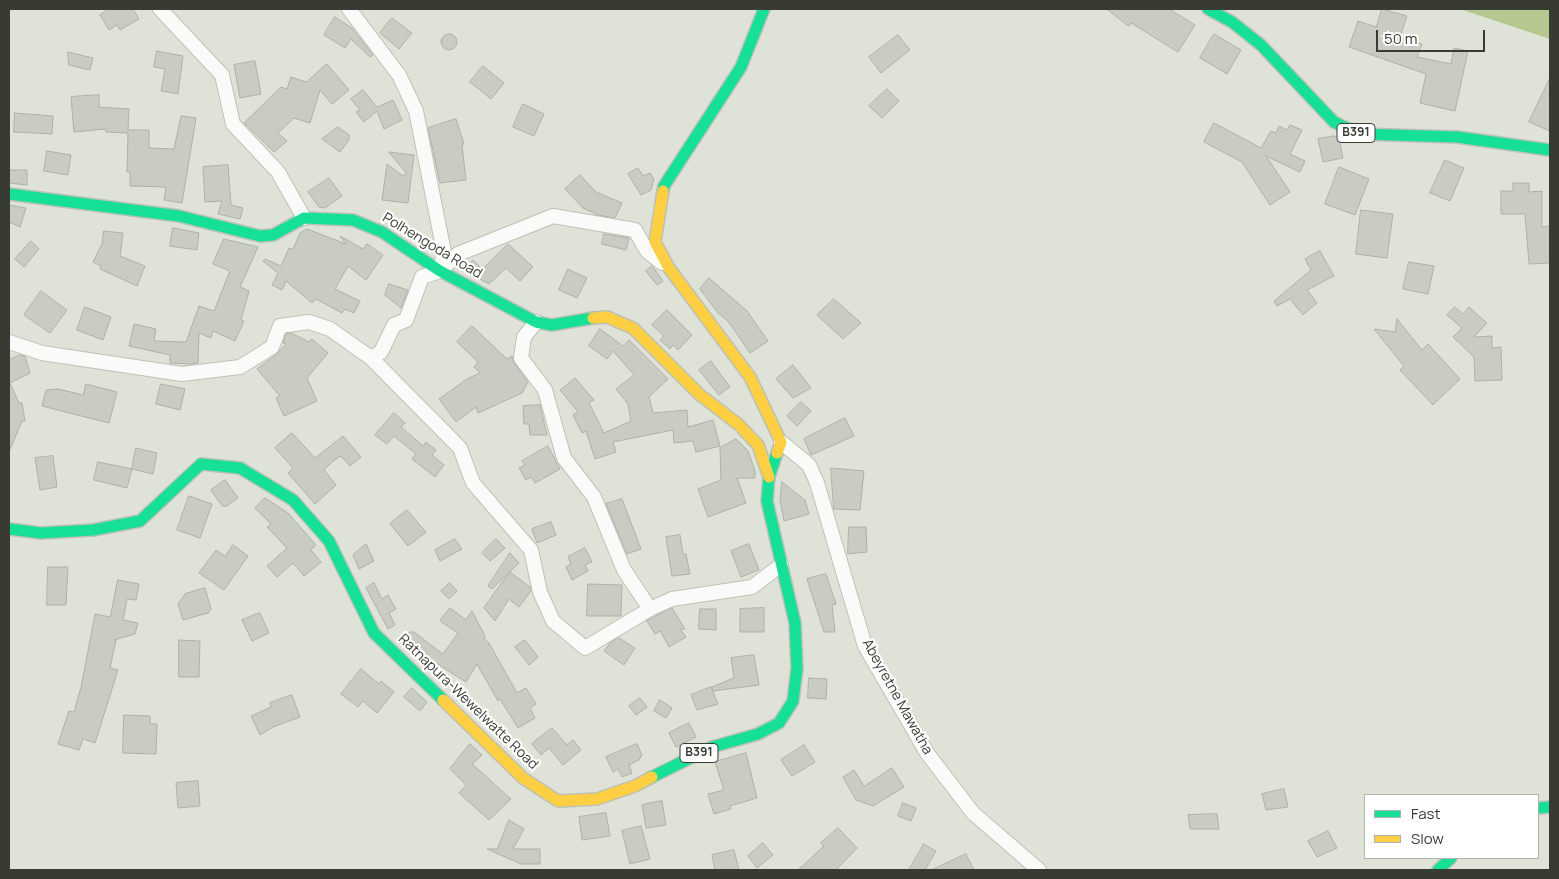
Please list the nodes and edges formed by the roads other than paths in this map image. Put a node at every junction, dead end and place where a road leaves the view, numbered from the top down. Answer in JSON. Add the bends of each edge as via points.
{"nodes":[{"id":1,"x":160,"y":9,"type":"edge"},
{"id":2,"x":349,"y":9,"type":"edge"},
{"id":3,"x":764,"y":9,"type":"edge"},
{"id":4,"x":1208,"y":9,"type":"edge"},
{"id":5,"x":1550,"y":150,"type":"edge"},
{"id":6,"x":9,"y":194,"type":"edge"},
{"id":7,"x":304,"y":218,"type":"junction"},
{"id":8,"x":669,"y":268,"type":"junction"},
{"id":9,"x":440,"y":270,"type":"junction"},
{"id":10,"x":536,"y":322,"type":"junction"},
{"id":11,"x":9,"y":342,"type":"edge"},
{"id":12,"x":371,"y":358,"type":"junction"},
{"id":13,"x":781,"y":442,"type":"junction"},
{"id":14,"x":769,"y":477,"type":"junction"},
{"id":15,"x":9,"y":530,"type":"edge"},
{"id":16,"x":781,"y":566,"type":"junction"},
{"id":17,"x":650,"y":609,"type":"junction"},
{"id":18,"x":1450,"y":859,"type":"edge"},
{"id":19,"x":1039,"y":870,"type":"edge"},
{"id":20,"x":1438,"y":870,"type":"edge"}],
"edges":[{"from":1,"to":7,"type":"street","via":[[222,75],[233,124],[278,172]]},
{"from":2,"to":9,"type":"street","via":[[399,75],[416,111],[444,252]]},
{"from":3,"to":8,"type":"main road","via":[[741,67],[664,186],[656,242]]},
{"from":4,"to":5,"type":"main road","number":"B391","via":[[1262,45],[1334,122],[1359,134],[1457,137]]},
{"from":6,"to":7,"type":"main road","via":[[178,216],[260,236],[273,236]]},
{"from":7,"to":9,"type":"main road","name":"Polhengoda Road","via":[[354,220],[382,232]]},
{"from":8,"to":9,"type":"street","via":[[647,251],[635,230],[553,216],[458,254]]},
{"from":8,"to":13,"type":"main road","via":[[750,377]]},
{"from":9,"to":10,"type":"main road","name":"Polhengoda Road"},
{"from":9,"to":12,"type":"street","via":[[422,277],[406,320],[394,325],[381,352]]},
{"from":10,"to":14,"type":"main road","name":"Polhengoda Road","via":[[552,325],[607,317],[633,328],[699,394],[739,425],[758,445]]},
{"from":10,"to":17,"type":"street","via":[[524,337],[521,358],[545,390],[564,458],[594,497],[624,570]]},
{"from":11,"to":12,"type":"street","via":[[42,352],[182,374],[240,367],[272,348],[280,326],[310,322],[330,329]]},
{"from":12,"to":17,"type":"street","via":[[460,448],[473,484],[531,550],[540,592],[553,621],[585,648]]},
{"from":13,"to":14,"type":"main road","name":"Ratnapura-Wewelwatte Road","number":"B391"},
{"from":13,"to":19,"type":"street","name":"Abeyretne Mawatha","via":[[809,465],[818,483],[865,646],[927,753],[973,813]]},
{"from":14,"to":16,"type":"main road","name":"Ratnapura-Wewelwatte Road","number":"B391","via":[[767,500]]},
{"from":15,"to":16,"type":"main road","name":"Ratnapura-Wewelwatte Road","number":"B391","via":[[41,533],[93,530],[140,521],[201,464],[240,468],[293,500],[329,541],[374,633],[523,778],[558,801],[597,798],[635,786],[712,747],[758,734],[778,723],[793,702],[797,668],[795,623]]},
{"from":16,"to":17,"type":"street","via":[[752,587],[672,599]]},
{"from":18,"to":20,"type":"main road"}]}
